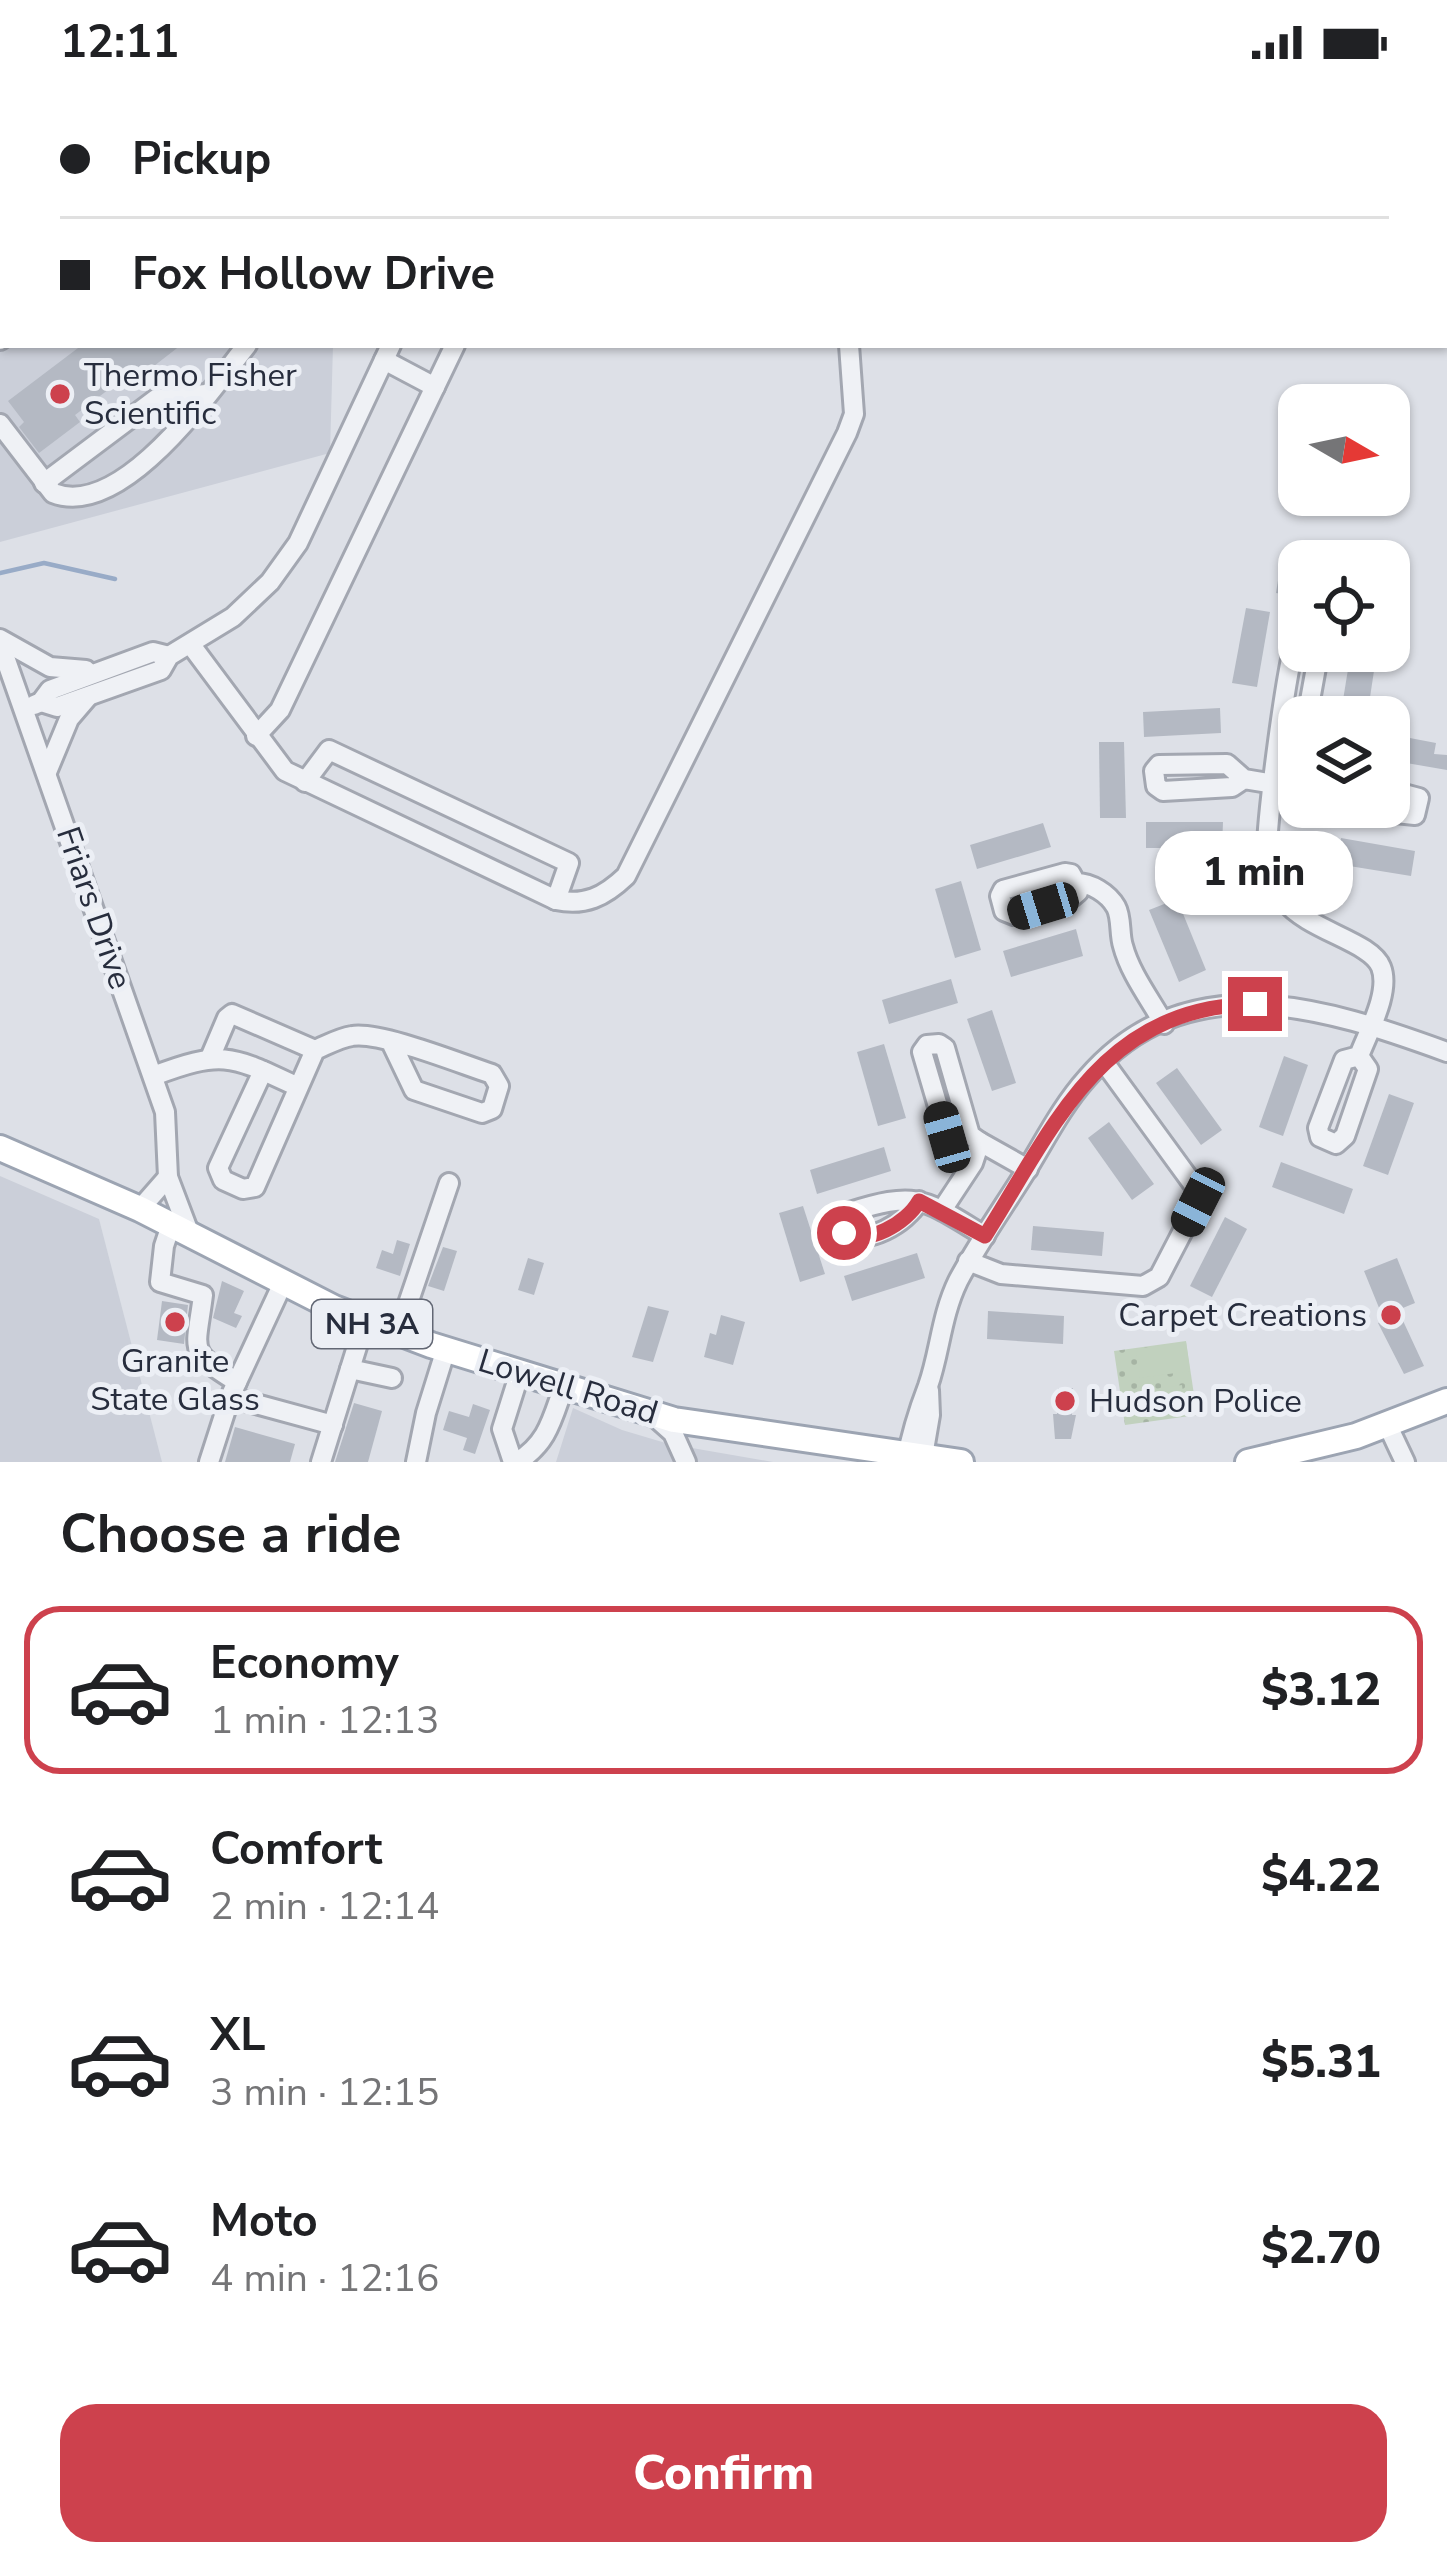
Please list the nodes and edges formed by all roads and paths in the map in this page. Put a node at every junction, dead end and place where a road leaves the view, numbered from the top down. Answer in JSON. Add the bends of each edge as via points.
{"nodes":[{"id":1,"x":244,"y":348,"type":"edge"},
{"id":2,"x":454,"y":348,"type":"edge"},
{"id":3,"x":849,"y":348,"type":"edge"},
{"id":4,"x":387,"y":353,"type":"edge"},
{"id":5,"x":435,"y":387,"type":"junction"},
{"id":6,"x":206,"y":394,"type":"junction"},
{"id":7,"x":0,"y":424,"type":"edge"},
{"id":8,"x":44,"y":483,"type":"junction"},
{"id":9,"x":0,"y":641,"type":"edge"},
{"id":10,"x":191,"y":645,"type":"junction"},
{"id":11,"x":170,"y":656,"type":"junction"},
{"id":12,"x":109,"y":668,"type":"junction"},
{"id":13,"x":88,"y":697,"type":"junction"},
{"id":14,"x":32,"y":705,"type":"junction"},
{"id":15,"x":256,"y":736,"type":"junction"},
{"id":16,"x":47,"y":772,"type":"junction"},
{"id":17,"x":1278,"y":773,"type":"edge"},
{"id":18,"x":1244,"y":778,"type":"dead end"},
{"id":19,"x":305,"y":782,"type":"junction"},
{"id":20,"x":1275,"y":784,"type":"junction"},
{"id":21,"x":1278,"y":784,"type":"edge"},
{"id":22,"x":1410,"y":796,"type":"edge"},
{"id":23,"x":1410,"y":814,"type":"edge"},
{"id":24,"x":1076,"y":883,"type":"dead end"},
{"id":25,"x":556,"y":900,"type":"junction"},
{"id":26,"x":1164,"y":1024,"type":"junction"},
{"id":27,"x":1370,"y":1024,"type":"junction"},
{"id":28,"x":391,"y":1042,"type":"junction"},
{"id":29,"x":315,"y":1050,"type":"junction"},
{"id":30,"x":1447,"y":1052,"type":"edge"},
{"id":31,"x":1359,"y":1055,"type":"dead end"},
{"id":32,"x":210,"y":1058,"type":"junction"},
{"id":33,"x":1104,"y":1062,"type":"junction"},
{"id":34,"x":263,"y":1071,"type":"junction"},
{"id":35,"x":153,"y":1076,"type":"junction"},
{"id":36,"x":298,"y":1087,"type":"junction"},
{"id":37,"x":975,"y":1139,"type":"junction"},
{"id":38,"x":0,"y":1148,"type":"edge"},
{"id":39,"x":1028,"y":1168,"type":"junction"},
{"id":40,"x":168,"y":1177,"type":"junction"},
{"id":41,"x":449,"y":1183,"type":"dead end"},
{"id":42,"x":919,"y":1201,"type":"dead end"},
{"id":43,"x":140,"y":1209,"type":"junction"},
{"id":44,"x":942,"y":1210,"type":"junction"},
{"id":45,"x":181,"y":1230,"type":"junction"},
{"id":46,"x":985,"y":1236,"type":"junction"},
{"id":47,"x":968,"y":1261,"type":"junction"},
{"id":48,"x":283,"y":1282,"type":"junction"},
{"id":49,"x":364,"y":1321,"type":"junction"},
{"id":50,"x":398,"y":1333,"type":"junction"},
{"id":51,"x":446,"y":1349,"type":"junction"},
{"id":52,"x":350,"y":1369,"type":"junction"},
{"id":53,"x":520,"y":1372,"type":"junction"},
{"id":54,"x":392,"y":1378,"type":"dead end"},
{"id":55,"x":564,"y":1386,"type":"junction"},
{"id":56,"x":234,"y":1390,"type":"junction"},
{"id":57,"x":1447,"y":1401,"type":"edge"},
{"id":58,"x":651,"y":1414,"type":"junction"},
{"id":59,"x":333,"y":1425,"type":"junction"},
{"id":60,"x":1388,"y":1426,"type":"junction"},
{"id":61,"x":915,"y":1459,"type":"edge"},
{"id":62,"x":1259,"y":1461,"type":"edge"},
{"id":63,"x":209,"y":1462,"type":"edge"},
{"id":64,"x":321,"y":1462,"type":"edge"},
{"id":65,"x":416,"y":1462,"type":"edge"},
{"id":66,"x":515,"y":1462,"type":"edge"},
{"id":67,"x":686,"y":1462,"type":"edge"},
{"id":68,"x":961,"y":1462,"type":"edge"},
{"id":69,"x":1405,"y":1462,"type":"edge"}],
"edges":[{"from":1,"to":6,"type":"street"},
{"from":2,"to":5,"type":"street"},
{"from":3,"to":25,"type":"street","via":[[854,414],[847,433],[626,876],[597,898]]},
{"from":4,"to":5,"type":"street"},
{"from":4,"to":10,"type":"street","via":[[298,543],[270,582]]},
{"from":5,"to":15,"type":"street","via":[[280,710]]},
{"from":6,"to":8,"type":"street","via":[[156,399]]},
{"from":6,"to":8,"type":"street","via":[[175,436],[103,490],[62,496]]},
{"from":7,"to":8,"type":"street"},
{"from":9,"to":12,"type":"street","via":[[50,667]]},
{"from":9,"to":14,"type":"street","name":"Friars Drive"},
{"from":10,"to":11,"type":"street"},
{"from":10,"to":15,"type":"street"},
{"from":11,"to":12,"type":"street","via":[[153,652]]},
{"from":11,"to":13,"type":"street","via":[[161,670]]},
{"from":12,"to":14,"type":"street"},
{"from":13,"to":14,"type":"street"},
{"from":13,"to":16,"type":"street"},
{"from":14,"to":16,"type":"street","name":"Friars Drive"},
{"from":15,"to":19,"type":"street"},
{"from":16,"to":35,"type":"street","name":"Friars Drive"},
{"from":17,"to":20,"type":"street"},
{"from":18,"to":20,"type":"street"},
{"from":19,"to":25,"type":"street"},
{"from":19,"to":25,"type":"street","via":[[329,750],[569,863]]},
{"from":20,"to":21,"type":"street"},
{"from":20,"to":27,"type":"street","via":[[1267,846],[1274,880],[1299,915],[1371,952],[1381,966]]},
{"from":22,"to":23,"type":"street","via":[[1419,798]]},
{"from":24,"to":26,"type":"street","via":[[1088,883],[1117,908],[1123,946]]},
{"from":26,"to":27,"type":"street","via":[[1255,1004]]},
{"from":26,"to":33,"type":"street"},
{"from":27,"to":30,"type":"street"},
{"from":27,"to":31,"type":"street"},
{"from":28,"to":28,"type":"street","via":[[492,1074],[499,1086],[492,1109],[482,1113],[414,1090]]},
{"from":28,"to":29,"type":"street","via":[[352,1036]]},
{"from":29,"to":32,"type":"street","via":[[232,1014]]},
{"from":29,"to":36,"type":"street"},
{"from":32,"to":34,"type":"street","via":[[233,1057]]},
{"from":32,"to":35,"type":"street"},
{"from":33,"to":39,"type":"street"},
{"from":33,"to":47,"type":"street","via":[[1198,1191],[1159,1277],[1143,1286],[1001,1274]]},
{"from":34,"to":36,"type":"street"},
{"from":34,"to":36,"type":"street","via":[[218,1168],[223,1180],[255,1187]]},
{"from":35,"to":40,"type":"street","name":"Friars Drive","via":[[168,1131]]},
{"from":37,"to":37,"type":"street","via":[[945,1048],[927,1045],[922,1052],[947,1137]]},
{"from":37,"to":39,"type":"street"},
{"from":37,"to":44,"type":"street","via":[[974,1163]]},
{"from":38,"to":43,"type":"main road","name":"Lowell Road","number":"NH 3A"},
{"from":39,"to":46,"type":"street"},
{"from":40,"to":43,"type":"street"},
{"from":40,"to":45,"type":"street","name":"Friars Drive"},
{"from":41,"to":50,"type":"street"},
{"from":42,"to":44,"type":"street"},
{"from":43,"to":45,"type":"main road","name":"Lowell Road","number":"NH 3A"},
{"from":44,"to":46,"type":"street"},
{"from":45,"to":48,"type":"main road","name":"Lowell Road","number":"NH 3A"},
{"from":45,"to":56,"type":"street","via":[[164,1246],[160,1282],[203,1295],[196,1350]]},
{"from":46,"to":47,"type":"street"},
{"from":47,"to":61,"type":"street","via":[[915,1413]]},
{"from":48,"to":49,"type":"main road","name":"Lowell Road","number":"NH 3A"},
{"from":48,"to":56,"type":"street"},
{"from":49,"to":50,"type":"main road","name":"Lowell Road","number":"NH 3A"},
{"from":49,"to":52,"type":"street"},
{"from":50,"to":51,"type":"main road","name":"Lowell Road","number":"NH 3A"},
{"from":51,"to":53,"type":"main road","name":"Lowell Road","number":"NH 3A"},
{"from":51,"to":65,"type":"street"},
{"from":52,"to":54,"type":"street"},
{"from":52,"to":59,"type":"street"},
{"from":53,"to":55,"type":"main road","name":"Lowell Road","number":"NH 3A"},
{"from":53,"to":66,"type":"street","via":[[502,1429]]},
{"from":55,"to":58,"type":"main road","name":"Lowell Road","number":"NH 3A"},
{"from":55,"to":66,"type":"street","via":[[547,1438]]},
{"from":56,"to":59,"type":"street"},
{"from":56,"to":63,"type":"street"},
{"from":57,"to":60,"type":"main road"},
{"from":58,"to":61,"type":"main road","name":"Lowell Road","number":"NH 3A"},
{"from":58,"to":67,"type":"street","via":[[674,1433]]},
{"from":59,"to":64,"type":"street"},
{"from":60,"to":62,"type":"main road"},
{"from":60,"to":69,"type":"street"},
{"from":61,"to":68,"type":"main road","name":"Lowell Road","number":"NH 3A"}]}
